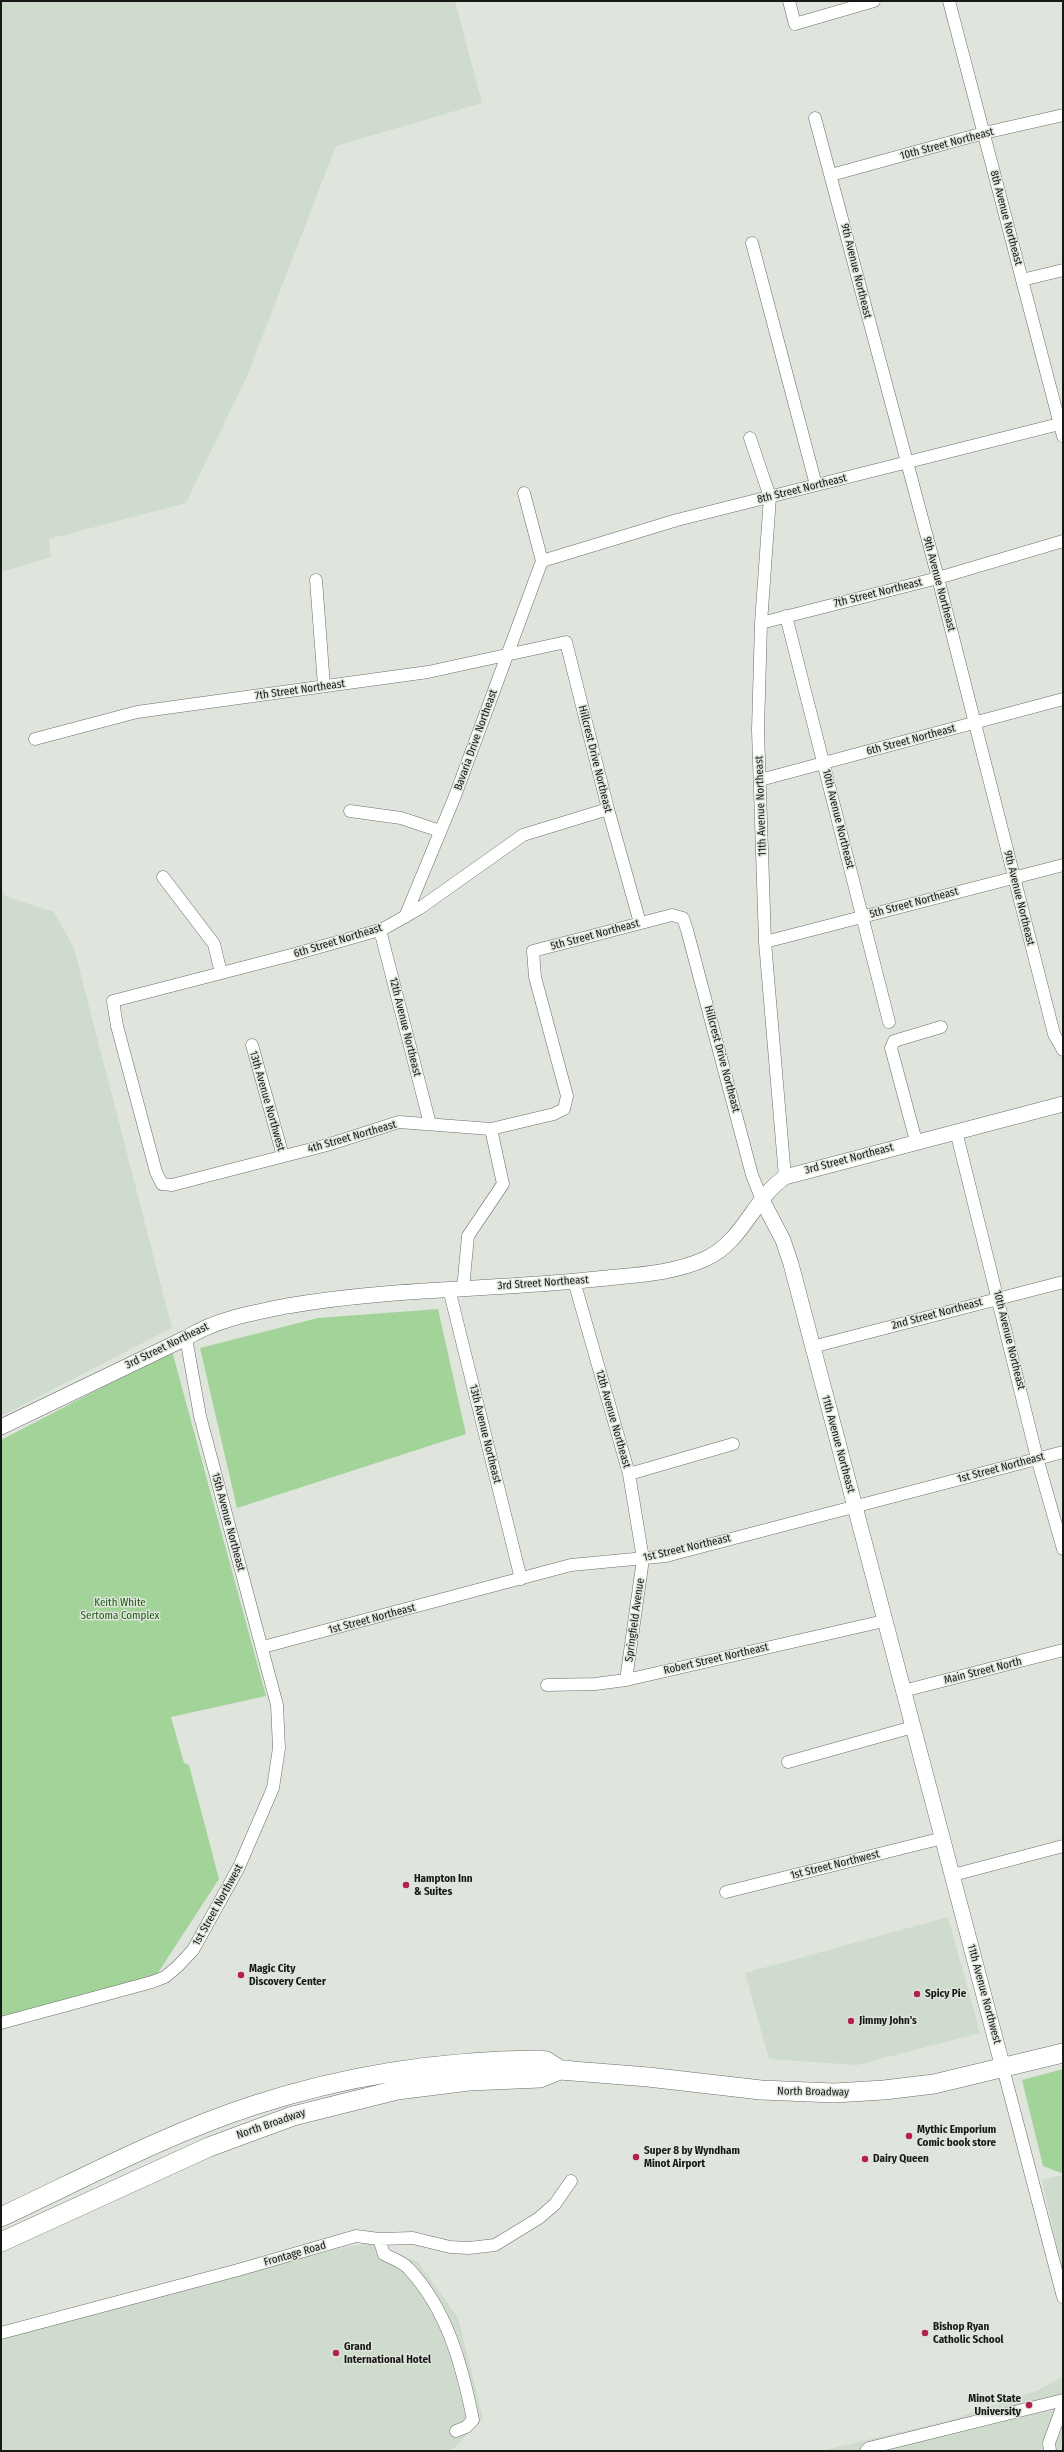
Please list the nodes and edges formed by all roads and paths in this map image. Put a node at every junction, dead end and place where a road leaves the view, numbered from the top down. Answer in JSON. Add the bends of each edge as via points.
{"nodes":[{"id":1,"x":789,"y":1,"type":"edge"},
{"id":2,"x":874,"y":1,"type":"edge"},
{"id":3,"x":949,"y":1,"type":"edge"},
{"id":4,"x":1063,"y":115,"type":"edge"},
{"id":5,"x":815,"y":118,"type":"dead end"},
{"id":6,"x":984,"y":133,"type":"junction"},
{"id":7,"x":832,"y":175,"type":"junction"},
{"id":8,"x":752,"y":243,"type":"dead end"},
{"id":9,"x":1063,"y":270,"type":"edge"},
{"id":10,"x":1022,"y":280,"type":"junction"},
{"id":11,"x":1062,"y":423,"type":"edge"},
{"id":12,"x":1063,"y":436,"type":"edge"},
{"id":13,"x":750,"y":438,"type":"dead end"},
{"id":14,"x":906,"y":462,"type":"junction"},
{"id":15,"x":816,"y":485,"type":"junction"},
{"id":16,"x":524,"y":493,"type":"dead end"},
{"id":17,"x":770,"y":497,"type":"junction"},
{"id":18,"x":1063,"y":541,"type":"edge"},
{"id":19,"x":542,"y":561,"type":"junction"},
{"id":20,"x":938,"y":578,"type":"junction"},
{"id":21,"x":316,"y":580,"type":"dead end"},
{"id":22,"x":786,"y":616,"type":"junction"},
{"id":23,"x":761,"y":623,"type":"junction"},
{"id":24,"x":566,"y":642,"type":"joint"},
{"id":25,"x":508,"y":655,"type":"junction"},
{"id":26,"x":324,"y":686,"type":"junction"},
{"id":27,"x":1063,"y":699,"type":"edge"},
{"id":28,"x":976,"y":722,"type":"junction"},
{"id":29,"x":36,"y":739,"type":"dead end"},
{"id":30,"x":824,"y":763,"type":"junction"},
{"id":31,"x":760,"y":780,"type":"junction"},
{"id":32,"x":608,"y":809,"type":"junction"},
{"id":33,"x":350,"y":811,"type":"dead end"},
{"id":34,"x":440,"y":831,"type":"junction"},
{"id":35,"x":1063,"y":865,"type":"edge"},
{"id":36,"x":163,"y":877,"type":"dead end"},
{"id":37,"x":1014,"y":878,"type":"junction"},
{"id":38,"x":863,"y":916,"type":"junction"},
{"id":39,"x":405,"y":917,"type":"junction"},
{"id":40,"x":683,"y":918,"type":"joint"},
{"id":41,"x":640,"y":922,"type":"junction"},
{"id":42,"x":380,"y":930,"type":"junction"},
{"id":43,"x":765,"y":942,"type":"junction"},
{"id":44,"x":221,"y":973,"type":"junction"},
{"id":45,"x":888,"y":1022,"type":"dead end"},
{"id":46,"x":941,"y":1027,"type":"dead end"},
{"id":47,"x":252,"y":1045,"type":"dead end"},
{"id":48,"x":1063,"y":1050,"type":"edge"},
{"id":49,"x":1063,"y":1104,"type":"edge"},
{"id":50,"x":534,"y":1119,"type":"joint"},
{"id":51,"x":430,"y":1124,"type":"junction"},
{"id":52,"x":491,"y":1129,"type":"junction"},
{"id":53,"x":956,"y":1131,"type":"junction"},
{"id":54,"x":916,"y":1142,"type":"junction"},
{"id":55,"x":283,"y":1156,"type":"junction"},
{"id":56,"x":785,"y":1177,"type":"junction"},
{"id":57,"x":172,"y":1185,"type":"joint"},
{"id":58,"x":762,"y":1200,"type":"junction"},
{"id":59,"x":574,"y":1282,"type":"junction"},
{"id":60,"x":1063,"y":1282,"type":"edge"},
{"id":61,"x":456,"y":1289,"type":"junction"},
{"id":62,"x":998,"y":1299,"type":"junction"},
{"id":63,"x":186,"y":1338,"type":"junction"},
{"id":64,"x":812,"y":1347,"type":"junction"},
{"id":65,"x":1,"y":1427,"type":"edge"},
{"id":66,"x":733,"y":1444,"type":"dead end"},
{"id":67,"x":1063,"y":1452,"type":"edge"},
{"id":68,"x":1037,"y":1458,"type":"junction"},
{"id":69,"x":628,"y":1474,"type":"junction"},
{"id":70,"x":854,"y":1506,"type":"junction"},
{"id":71,"x":1063,"y":1549,"type":"edge"},
{"id":72,"x":643,"y":1559,"type":"junction"},
{"id":73,"x":521,"y":1579,"type":"junction"},
{"id":74,"x":884,"y":1621,"type":"junction"},
{"id":75,"x":263,"y":1647,"type":"junction"},
{"id":76,"x":1063,"y":1650,"type":"edge"},
{"id":77,"x":626,"y":1680,"type":"junction"},
{"id":78,"x":547,"y":1685,"type":"dead end"},
{"id":79,"x":903,"y":1691,"type":"junction"},
{"id":80,"x":277,"y":1705,"type":"joint"},
{"id":81,"x":914,"y":1727,"type":"junction"},
{"id":82,"x":788,"y":1762,"type":"dead end"},
{"id":83,"x":943,"y":1838,"type":"junction"},
{"id":84,"x":1063,"y":1846,"type":"edge"},
{"id":85,"x":953,"y":1876,"type":"junction"},
{"id":86,"x":726,"y":1892,"type":"dead end"},
{"id":87,"x":1,"y":2023,"type":"edge"},
{"id":88,"x":1063,"y":2052,"type":"edge"},
{"id":89,"x":1003,"y":2068,"type":"junction"},
{"id":90,"x":560,"y":2070,"type":"junction"},
{"id":91,"x":571,"y":2181,"type":"dead end"},
{"id":92,"x":1,"y":2217,"type":"edge"},
{"id":93,"x":379,"y":2239,"type":"junction"},
{"id":94,"x":1,"y":2242,"type":"edge"},
{"id":95,"x":1063,"y":2297,"type":"edge"},
{"id":96,"x":1,"y":2333,"type":"edge"},
{"id":97,"x":1063,"y":2400,"type":"edge"},
{"id":98,"x":1063,"y":2405,"type":"edge"},
{"id":99,"x":456,"y":2431,"type":"dead end"},
{"id":100,"x":866,"y":2451,"type":"edge"},
{"id":101,"x":1050,"y":2451,"type":"edge"}],
"edges":[{"from":1,"to":2,"type":"street","via":[[795,24]]},
{"from":3,"to":6,"type":"street","name":"8th Avenue Northeast"},
{"from":4,"to":6,"type":"street","name":"10th Street Northeast"},
{"from":5,"to":7,"type":"street","name":"9th Avenue Northeast"},
{"from":6,"to":7,"type":"street","name":"10th Street Northeast"},
{"from":6,"to":10,"type":"street","name":"8th Avenue Northeast"},
{"from":7,"to":14,"type":"street","name":"9th Avenue Northeast"},
{"from":8,"to":15,"type":"street"},
{"from":9,"to":10,"type":"street"},
{"from":10,"to":11,"type":"street","name":"8th Avenue Northeast"},
{"from":11,"to":12,"type":"street","name":"8th Avenue Northeast"},
{"from":11,"to":14,"type":"street","name":"8th Street Northeast"},
{"from":13,"to":17,"type":"street","name":"11th Avenue Northeast"},
{"from":14,"to":15,"type":"street","name":"8th Street Northeast"},
{"from":14,"to":20,"type":"street","name":"9th Avenue Northeast"},
{"from":15,"to":17,"type":"street","name":"8th Street Northeast"},
{"from":16,"to":19,"type":"street"},
{"from":17,"to":19,"type":"street","name":"8th Street Northeast","via":[[678,520]]},
{"from":17,"to":23,"type":"street","name":"11th Avenue Northeast"},
{"from":18,"to":20,"type":"street","name":"7th Street Northeast"},
{"from":19,"to":25,"type":"street","name":"Bavaria Drive Northeast"},
{"from":20,"to":22,"type":"street","name":"7th Street Northeast"},
{"from":20,"to":28,"type":"street","name":"9th Avenue Northeast"},
{"from":21,"to":26,"type":"street"},
{"from":22,"to":23,"type":"street","name":"7th Street Northeast"},
{"from":22,"to":30,"type":"street","name":"10th Avenue Northeast"},
{"from":23,"to":31,"type":"street","name":"11th Avenue Northeast","via":[[758,730]]},
{"from":24,"to":25,"type":"street","name":"7th Street Northeast"},
{"from":24,"to":32,"type":"street","name":"Hillcrest Drive Northeast"},
{"from":25,"to":26,"type":"street","name":"7th Street Northeast","via":[[428,672]]},
{"from":25,"to":34,"type":"street","name":"Bavaria Drive Northeast"},
{"from":26,"to":29,"type":"street","name":"7th Street Northeast","via":[[137,712]]},
{"from":27,"to":28,"type":"street","name":"6th Street Northeast"},
{"from":28,"to":30,"type":"street","name":"6th Street Northeast"},
{"from":28,"to":37,"type":"street","name":"9th Avenue Northeast"},
{"from":30,"to":31,"type":"street","name":"6th Street Northeast"},
{"from":30,"to":38,"type":"street","name":"10th Avenue Northeast"},
{"from":31,"to":43,"type":"street","name":"11th Avenue Northeast"},
{"from":32,"to":39,"type":"street","name":"6th Street Northeast","via":[[523,835]]},
{"from":32,"to":41,"type":"street","name":"Hillcrest Drive Northeast"},
{"from":33,"to":34,"type":"street","via":[[401,818]]},
{"from":34,"to":39,"type":"street","name":"Bavaria Drive Northeast"},
{"from":35,"to":37,"type":"street","name":"5th Street Northeast"},
{"from":36,"to":44,"type":"street","via":[[214,944]]},
{"from":37,"to":38,"type":"street","name":"5th Street Northeast"},
{"from":37,"to":48,"type":"street","name":"9th Avenue Northeast","via":[[1054,1034]]},
{"from":38,"to":43,"type":"street","name":"5th Street Northeast"},
{"from":38,"to":45,"type":"street","name":"10th Avenue Northeast"},
{"from":39,"to":42,"type":"street","name":"6th Street Northeast"},
{"from":40,"to":41,"type":"street","name":"5th Street Northeast","via":[[672,915]]},
{"from":40,"to":58,"type":"street","name":"Hillcrest Drive Northeast","via":[[752,1175]]},
{"from":41,"to":50,"type":"street","name":"5th Street Northeast","via":[[533,951],[535,977],[567,1096],[564,1109]]},
{"from":42,"to":44,"type":"street","name":"6th Street Northeast"},
{"from":42,"to":51,"type":"street","name":"12th Avenue Northeast"},
{"from":43,"to":56,"type":"street","name":"11th Avenue Northeast"},
{"from":44,"to":57,"type":"street","name":"6th Street Northeast","via":[[113,1001],[117,1026],[156,1172],[162,1184]]},
{"from":46,"to":54,"type":"street","via":[[894,1040],[891,1048]]},
{"from":47,"to":55,"type":"street","name":"13th Avenue Northwest"},
{"from":49,"to":53,"type":"street","name":"3rd Street Northeast"},
{"from":50,"to":52,"type":"street","name":"4th Street Northeast"},
{"from":51,"to":52,"type":"street","name":"4th Street Northeast"},
{"from":51,"to":55,"type":"street","name":"4th Street Northeast","via":[[399,1122]]},
{"from":52,"to":61,"type":"street","name":"13th Avenue Northeast","via":[[503,1184],[468,1236]]},
{"from":53,"to":54,"type":"street","name":"3rd Street Northeast"},
{"from":53,"to":62,"type":"street","name":"10th Avenue Northeast"},
{"from":54,"to":56,"type":"street","name":"3rd Street Northeast"},
{"from":55,"to":57,"type":"street","name":"4th Street Northeast"},
{"from":56,"to":58,"type":"street","name":"3rd Street Northeast","via":[[773,1185]]},
{"from":58,"to":59,"type":"street","name":"3rd Street Northeast","via":[[731,1242],[703,1260],[661,1273]]},
{"from":58,"to":64,"type":"street","name":"11th Avenue Northeast","via":[[783,1240]]},
{"from":59,"to":61,"type":"street","name":"3rd Street Northeast"},
{"from":59,"to":69,"type":"street","name":"12th Avenue Northeast"},
{"from":60,"to":62,"type":"street","name":"2nd Street Northeast"},
{"from":61,"to":63,"type":"street","name":"3rd Street Northeast","via":[[320,1300],[206,1326]]},
{"from":61,"to":73,"type":"street","name":"13th Avenue Northeast"},
{"from":62,"to":64,"type":"street","name":"2nd Street Northeast"},
{"from":62,"to":68,"type":"street","name":"10th Avenue Northeast"},
{"from":63,"to":65,"type":"street","name":"3rd Street Northeast"},
{"from":63,"to":75,"type":"street","name":"15th Avenue Northeast","via":[[200,1416]]},
{"from":64,"to":70,"type":"street","name":"11th Avenue Northeast"},
{"from":66,"to":69,"type":"street"},
{"from":67,"to":68,"type":"street","name":"1st Street Northeast"},
{"from":68,"to":70,"type":"street","name":"1st Street Northeast"},
{"from":68,"to":71,"type":"street","name":"10th Avenue Northeast"},
{"from":69,"to":72,"type":"street","name":"12th Avenue Northeast"},
{"from":70,"to":72,"type":"street","name":"1st Street Northeast","via":[[666,1556]]},
{"from":70,"to":74,"type":"street","name":"11th Avenue Northeast"},
{"from":72,"to":73,"type":"street","name":"1st Street Northeast","via":[[571,1566]]},
{"from":72,"to":77,"type":"street","name":"Springfield Avenue"},
{"from":73,"to":75,"type":"street","name":"1st Street Northeast"},
{"from":74,"to":77,"type":"street","name":"Robert Street Northeast"},
{"from":74,"to":79,"type":"street","name":"11th Avenue Northeast"},
{"from":75,"to":80,"type":"street","name":"15th Avenue Northeast"},
{"from":76,"to":79,"type":"street","name":"Main Street North"},
{"from":77,"to":78,"type":"street","name":"Robert Street Northeast","via":[[595,1684]]},
{"from":79,"to":81,"type":"street","name":"11th Avenue Northwest"},
{"from":80,"to":87,"type":"street","name":"1st Street Northwest","via":[[279,1748],[273,1788],[240,1866],[194,1950],[164,1977],[152,1982]]},
{"from":81,"to":82,"type":"street"},
{"from":81,"to":83,"type":"street","name":"11th Avenue Northwest"},
{"from":83,"to":85,"type":"street","name":"11th Avenue Northwest"},
{"from":83,"to":86,"type":"street","name":"1st Street Northwest"},
{"from":84,"to":85,"type":"street"},
{"from":85,"to":89,"type":"street","name":"11th Avenue Northwest"},
{"from":88,"to":89,"type":"main road","name":"North Broadway"},
{"from":89,"to":90,"type":"main road","name":"North Broadway","via":[[916,2087],[838,2093],[761,2090],[641,2076]]},
{"from":89,"to":95,"type":"street","name":"11th Avenue Northwest"},
{"from":90,"to":92,"type":"main road","name":"North Broadway","via":[[546,2061],[537,2060],[465,2063],[376,2074],[288,2095],[203,2124]]},
{"from":90,"to":94,"type":"main road","name":"North Broadway","via":[[540,2078],[469,2081],[396,2090],[293,2116],[209,2147]]},
{"from":91,"to":93,"type":"street","name":"Frontage Road","via":[[555,2204],[539,2218],[494,2245],[456,2248],[413,2238]]},
{"from":93,"to":96,"type":"street","name":"Frontage Road","via":[[356,2236]]},
{"from":93,"to":99,"type":"street","via":[[384,2254],[407,2266],[450,2330],[473,2420],[466,2427]]},
{"from":97,"to":100,"type":"street","via":[[869,2448]]},
{"from":98,"to":101,"type":"street","via":[[1049,2443]]}]}
